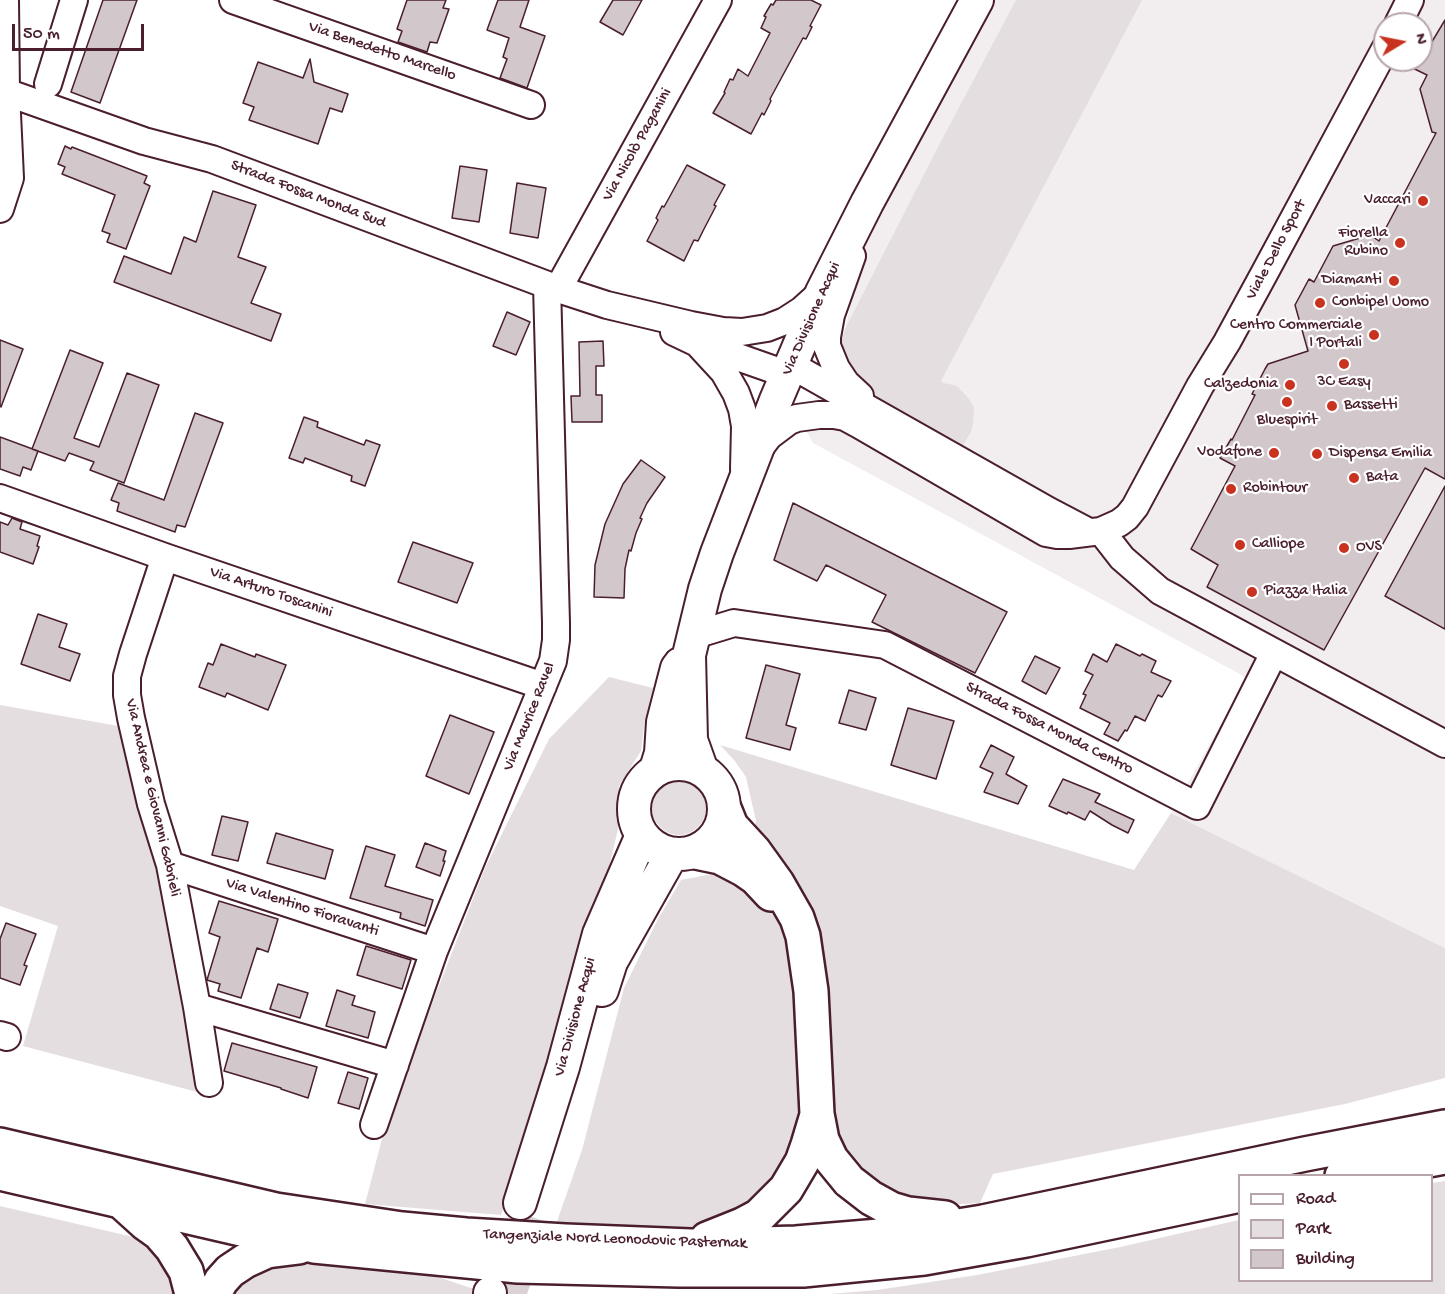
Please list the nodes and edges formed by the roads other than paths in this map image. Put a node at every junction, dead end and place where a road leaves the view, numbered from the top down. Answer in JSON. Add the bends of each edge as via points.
{"nodes":[{"id":1,"x":5,"y":0,"type":"edge"},
{"id":2,"x":74,"y":0,"type":"edge"},
{"id":3,"x":233,"y":0,"type":"edge"},
{"id":4,"x":718,"y":0,"type":"edge"},
{"id":5,"x":976,"y":0,"type":"edge"},
{"id":6,"x":1373,"y":71,"type":"edge"},
{"id":7,"x":48,"y":84,"type":"dead end"},
{"id":8,"x":3,"y":91,"type":"edge"},
{"id":9,"x":531,"y":105,"type":"dead end"},
{"id":10,"x":867,"y":203,"type":"junction"},
{"id":11,"x":0,"y":209,"type":"edge"},
{"id":12,"x":552,"y":287,"type":"junction"},
{"id":13,"x":822,"y":292,"type":"junction"},
{"id":14,"x":607,"y":305,"type":"junction"},
{"id":15,"x":695,"y":342,"type":"junction"},
{"id":16,"x":789,"y":370,"type":"junction"},
{"id":17,"x":883,"y":416,"type":"junction"},
{"id":18,"x":754,"y":455,"type":"junction"},
{"id":19,"x":740,"y":494,"type":"junction"},
{"id":20,"x":0,"y":498,"type":"edge"},
{"id":21,"x":1095,"y":531,"type":"junction"},
{"id":22,"x":165,"y":557,"type":"junction"},
{"id":23,"x":705,"y":589,"type":"junction"},
{"id":24,"x":734,"y":623,"type":"junction"},
{"id":25,"x":692,"y":646,"type":"junction"},
{"id":26,"x":1274,"y":653,"type":"junction"},
{"id":27,"x":543,"y":686,"type":"junction"},
{"id":28,"x":1445,"y":744,"type":"edge"},
{"id":29,"x":700,"y":768,"type":"junction"},
{"id":30,"x":656,"y":769,"type":"junction"},
{"id":31,"x":725,"y":812,"type":"junction"},
{"id":32,"x":642,"y":835,"type":"junction"},
{"id":33,"x":684,"y":853,"type":"junction"},
{"id":34,"x":170,"y":865,"type":"junction"},
{"id":35,"x":796,"y":918,"type":"junction"},
{"id":36,"x":434,"y":951,"type":"junction"},
{"id":37,"x":197,"y":1007,"type":"junction"},
{"id":38,"x":395,"y":1065,"type":"junction"},
{"id":39,"x":209,"y":1083,"type":"dead end"},
{"id":40,"x":817,"y":1114,"type":"junction"},
{"id":41,"x":374,"y":1125,"type":"dead end"},
{"id":42,"x":1445,"y":1127,"type":"edge"},
{"id":43,"x":0,"y":1145,"type":"edge"},
{"id":44,"x":1445,"y":1157,"type":"edge"},
{"id":45,"x":0,"y":1173,"type":"edge"},
{"id":46,"x":1353,"y":1174,"type":"edge"},
{"id":47,"x":1238,"y":1195,"type":"edge"},
{"id":48,"x":121,"y":1201,"type":"junction"},
{"id":49,"x":983,"y":1221,"type":"junction"},
{"id":50,"x":314,"y":1245,"type":"junction"},
{"id":51,"x":691,"y":1246,"type":"junction"},
{"id":52,"x":192,"y":1294,"type":"edge"},
{"id":53,"x":214,"y":1294,"type":"edge"}],
"edges":[{"from":1,"to":8,"type":"street"},
{"from":2,"to":7,"type":"street"},
{"from":3,"to":9,"type":"street","name":"Via Benedetto Marcello"},
{"from":4,"to":12,"type":"street","name":"Via Nicolò Paganini"},
{"from":5,"to":10,"type":"main road","name":"Via Divisione Acqui"},
{"from":6,"to":21,"type":"street","name":"Viale Dello Sport","via":[[1135,507],[1119,523]]},
{"from":8,"to":11,"type":"street","via":[[10,178]]},
{"from":8,"to":12,"type":"street","name":"Strada Fossa Monda Sud","via":[[144,141],[212,159]]},
{"from":10,"to":13,"type":"main road","name":"Via Divisione Acqui"},
{"from":10,"to":17,"type":"street","via":[[831,315],[827,346],[846,383]]},
{"from":12,"to":14,"type":"street","name":"Strada Fossa Monda Sud"},
{"from":12,"to":27,"type":"street","name":"Via Maurice Ravel","via":[[556,640]]},
{"from":13,"to":14,"type":"street","name":"Strada Fossa Monda Sud","via":[[785,321],[742,333]]},
{"from":13,"to":16,"type":"main road","name":"Via Divisione Acqui"},
{"from":14,"to":15,"type":"street","name":"Strada Fossa Monda Sud"},
{"from":15,"to":16,"type":"street","name":"Strada Fossa Monda Sud"},
{"from":15,"to":19,"type":"street","via":[[724,372],[742,409],[745,442]]},
{"from":16,"to":17,"type":"street"},
{"from":16,"to":18,"type":"main road","name":"Via Divisione Acqui"},
{"from":17,"to":21,"type":"street","via":[[1049,512]]},
{"from":18,"to":19,"type":"main road","name":"Via Divisione Acqui"},
{"from":18,"to":21,"type":"street","name":"Viale Dello Sport","via":[[769,436],[789,421],[808,416],[845,417],[1046,533]]},
{"from":19,"to":23,"type":"main road","name":"Via Divisione Acqui"},
{"from":20,"to":22,"type":"street","name":"Via Arturo Toscanini"},
{"from":21,"to":26,"type":"street","via":[[1160,591]]},
{"from":22,"to":27,"type":"street","name":"Via Arturo Toscanini"},
{"from":22,"to":34,"type":"street","name":"Via Andrea e Giovanni Gabrieli","via":[[133,654],[127,695],[151,804]]},
{"from":23,"to":24,"type":"street","via":[[718,609]]},
{"from":23,"to":25,"type":"main road","name":"Via Divisione Acqui"},
{"from":24,"to":25,"type":"street","name":"Strada Fossa Monda Centro","via":[[698,634]]},
{"from":24,"to":26,"type":"street","name":"Strada Fossa Monda Centro","via":[[885,645],[1197,806]]},
{"from":25,"to":29,"type":"main road","name":"Via Divisione Acqui","via":[[691,740]]},
{"from":25,"to":30,"type":"main road","name":"Via Divisione Acqui","via":[[677,668],[669,694]]},
{"from":26,"to":28,"type":"street"},
{"from":27,"to":36,"type":"street","name":"Via Maurice Ravel"},
{"from":29,"to":30,"type":"main road","via":[[679,763]]},
{"from":29,"to":31,"type":"main road","via":[[720,787]]},
{"from":30,"to":32,"type":"main road","via":[[638,788],[634,799],[636,823]]},
{"from":31,"to":33,"type":"main road","via":[[712,840]]},
{"from":31,"to":35,"type":"highway","via":[[731,826],[777,883]]},
{"from":32,"to":33,"type":"main road","via":[[659,850]]},
{"from":32,"to":33,"type":"main road","name":"Via Divisione Acqui","via":[[599,933],[529,1208],[560,1146],[611,962]]},
{"from":33,"to":35,"type":"highway","via":[[720,857],[743,869]]},
{"from":34,"to":36,"type":"street","name":"Via Valentino Fioravanti"},
{"from":34,"to":37,"type":"street","name":"Via Andrea e Giovanni Gabrieli"},
{"from":35,"to":40,"type":"highway","via":[[803,936],[811,991]]},
{"from":36,"to":38,"type":"street","name":"Via Maurice Ravel"},
{"from":37,"to":38,"type":"street"},
{"from":37,"to":39,"type":"street","name":"Via Andrea e Giovanni Gabrieli"},
{"from":38,"to":41,"type":"street","name":"Via Maurice Ravel"},
{"from":40,"to":49,"type":"highway","via":[[831,1159],[849,1181],[871,1198],[908,1214]]},
{"from":40,"to":51,"type":"highway","via":[[802,1162],[786,1190],[759,1216]]},
{"from":42,"to":49,"type":"highway","name":"Tangenziale Nord Leonodovic Pasternak"},
{"from":43,"to":51,"type":"highway","name":"Tangenziale Nord Leonodovic Pasternak","via":[[276,1210],[379,1226],[477,1236]]},
{"from":44,"to":46,"type":"highway"},
{"from":45,"to":48,"type":"highway","name":"Tangenziale Nord Leonodovic Pasternak"},
{"from":47,"to":50,"type":"highway","name":"Tangenziale Nord Leonodovic Pasternak","via":[[924,1258],[803,1270],[518,1266]]},
{"from":48,"to":50,"type":"highway","name":"Tangenziale Nord Leonodovic Pasternak"},
{"from":48,"to":52,"type":"highway","via":[[172,1248],[186,1271]]},
{"from":49,"to":51,"type":"highway","name":"Tangenziale Nord Leonodovic Pasternak","via":[[864,1238]]},
{"from":50,"to":53,"type":"highway","via":[[267,1251],[245,1261],[230,1271]]}]}
